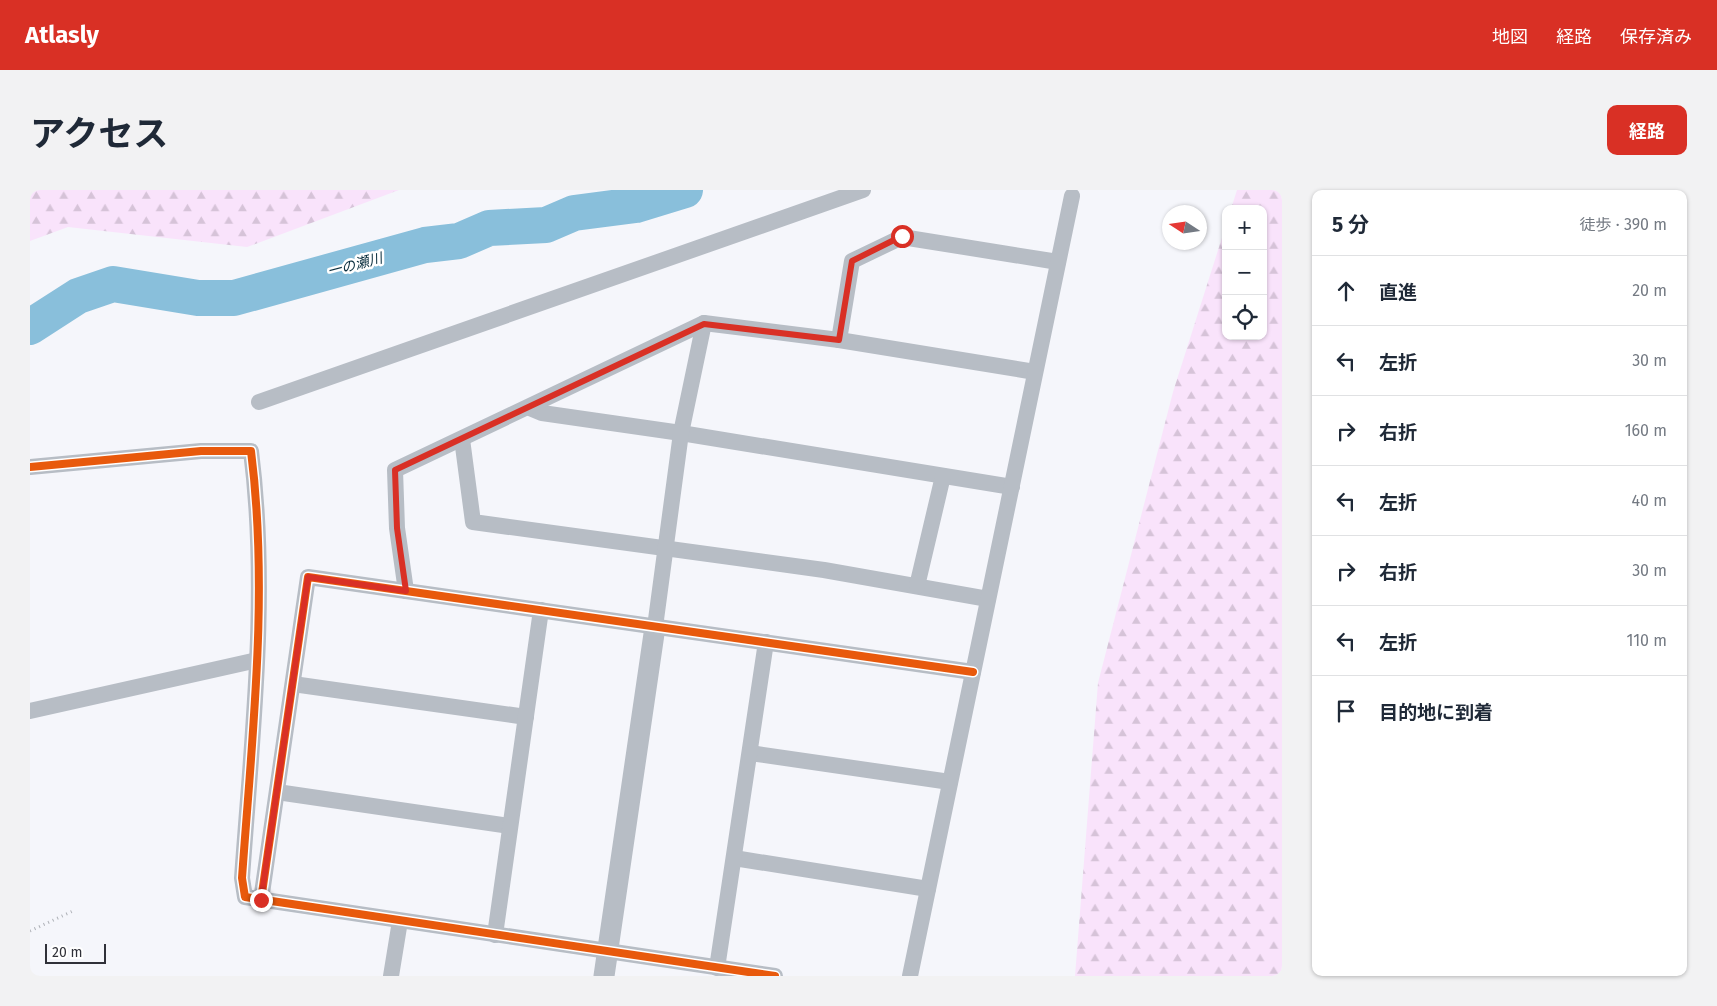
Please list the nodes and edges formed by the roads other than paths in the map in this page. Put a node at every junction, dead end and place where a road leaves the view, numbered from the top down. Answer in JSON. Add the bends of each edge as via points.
{"nodes":[{"id":1,"x":863,"y":190,"type":"edge"},
{"id":2,"x":1072,"y":196,"type":"dead end"},
{"id":3,"x":1058,"y":262,"type":"junction"},
{"id":4,"x":704,"y":324,"type":"junction"},
{"id":5,"x":839,"y":340,"type":"junction"},
{"id":6,"x":1035,"y":372,"type":"junction"},
{"id":7,"x":259,"y":402,"type":"dead end"},
{"id":8,"x":530,"y":408,"type":"junction"},
{"id":9,"x":681,"y":432,"type":"junction"},
{"id":10,"x":462,"y":439,"type":"junction"},
{"id":11,"x":30,"y":466,"type":"edge"},
{"id":12,"x":943,"y":476,"type":"junction"},
{"id":13,"x":1012,"y":487,"type":"junction"},
{"id":14,"x":666,"y":547,"type":"junction"},
{"id":15,"x":918,"y":586,"type":"junction"},
{"id":16,"x":406,"y":591,"type":"junction"},
{"id":17,"x":988,"y":599,"type":"junction"},
{"id":18,"x":541,"y":610,"type":"junction"},
{"id":19,"x":655,"y":627,"type":"junction"},
{"id":20,"x":766,"y":642,"type":"junction"},
{"id":21,"x":257,"y":660,"type":"junction"},
{"id":22,"x":973,"y":672,"type":"junction"},
{"id":23,"x":293,"y":684,"type":"junction"},
{"id":24,"x":30,"y":711,"type":"edge"},
{"id":25,"x":526,"y":717,"type":"junction"},
{"id":26,"x":750,"y":753,"type":"junction"},
{"id":27,"x":950,"y":782,"type":"junction"},
{"id":28,"x":277,"y":792,"type":"junction"},
{"id":29,"x":510,"y":826,"type":"junction"},
{"id":30,"x":734,"y":858,"type":"junction"},
{"id":31,"x":928,"y":889,"type":"junction"},
{"id":32,"x":261,"y":900,"type":"junction"},
{"id":33,"x":400,"y":921,"type":"junction"},
{"id":34,"x":495,"y":935,"type":"junction"},
{"id":35,"x":608,"y":952,"type":"junction"},
{"id":36,"x":718,"y":968,"type":"junction"},
{"id":37,"x":391,"y":976,"type":"edge"},
{"id":38,"x":604,"y":976,"type":"edge"},
{"id":39,"x":774,"y":976,"type":"edge"},
{"id":40,"x":910,"y":976,"type":"edge"}],
"edges":[{"from":1,"to":7,"type":"street"},
{"from":2,"to":3,"type":"street"},
{"from":3,"to":5,"type":"street","via":[[902,236],[852,261]]},
{"from":3,"to":6,"type":"street"},
{"from":4,"to":5,"type":"street"},
{"from":4,"to":8,"type":"street"},
{"from":4,"to":9,"type":"street"},
{"from":5,"to":6,"type":"street"},
{"from":6,"to":13,"type":"street"},
{"from":8,"to":9,"type":"street","via":[[542,414]]},
{"from":8,"to":10,"type":"street"},
{"from":9,"to":12,"type":"street"},
{"from":9,"to":14,"type":"street"},
{"from":10,"to":14,"type":"street","via":[[473,522]]},
{"from":10,"to":16,"type":"street","via":[[395,470],[397,528]]},
{"from":11,"to":21,"type":"street","via":[[251,451],[260,561]]},
{"from":12,"to":13,"type":"street"},
{"from":12,"to":15,"type":"street"},
{"from":13,"to":17,"type":"street"},
{"from":14,"to":15,"type":"street"},
{"from":14,"to":19,"type":"street"},
{"from":15,"to":17,"type":"street"},
{"from":16,"to":18,"type":"street"},
{"from":16,"to":23,"type":"street","via":[[308,577]]},
{"from":17,"to":22,"type":"street"},
{"from":18,"to":19,"type":"street"},
{"from":18,"to":25,"type":"street"},
{"from":19,"to":20,"type":"street"},
{"from":19,"to":35,"type":"street"},
{"from":20,"to":22,"type":"street"},
{"from":20,"to":26,"type":"street"},
{"from":21,"to":24,"type":"street"},
{"from":21,"to":32,"type":"street","via":[[242,878],[245,897]]},
{"from":22,"to":27,"type":"street"},
{"from":23,"to":25,"type":"street"},
{"from":23,"to":28,"type":"street"},
{"from":25,"to":29,"type":"street"},
{"from":26,"to":27,"type":"street"},
{"from":26,"to":30,"type":"street"},
{"from":27,"to":31,"type":"street"},
{"from":28,"to":29,"type":"street"},
{"from":28,"to":32,"type":"street"},
{"from":29,"to":34,"type":"street"},
{"from":30,"to":31,"type":"street"},
{"from":30,"to":36,"type":"street"},
{"from":31,"to":40,"type":"street"},
{"from":32,"to":33,"type":"street"},
{"from":33,"to":34,"type":"street"},
{"from":33,"to":37,"type":"street"},
{"from":34,"to":35,"type":"street"},
{"from":35,"to":36,"type":"street"},
{"from":35,"to":38,"type":"street"},
{"from":36,"to":39,"type":"street"}]}
